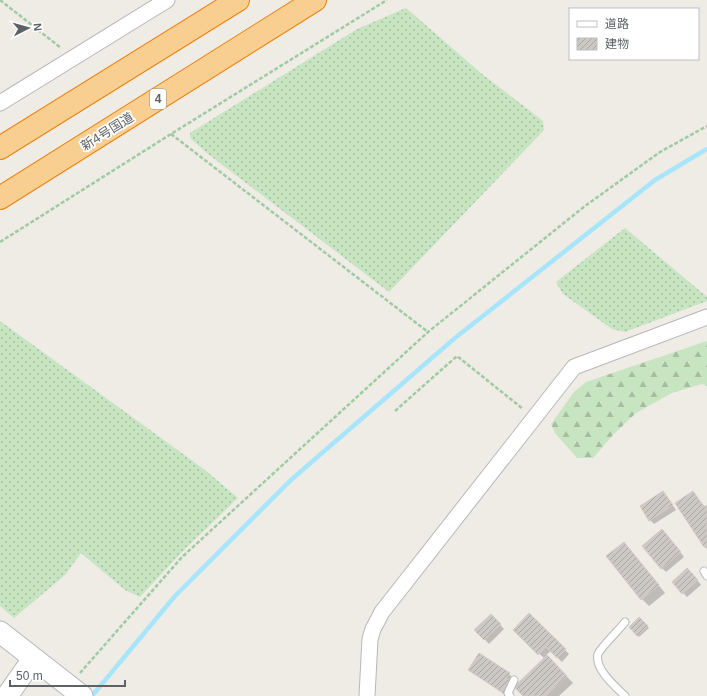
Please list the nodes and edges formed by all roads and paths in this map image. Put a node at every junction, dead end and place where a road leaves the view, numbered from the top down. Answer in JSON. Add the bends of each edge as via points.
{"nodes":[{"id":1,"x":0,"y":0,"type":"edge"},
{"id":2,"x":167,"y":0,"type":"edge"},
{"id":3,"x":238,"y":0,"type":"edge"},
{"id":4,"x":315,"y":0,"type":"edge"},
{"id":5,"x":387,"y":0,"type":"edge"},
{"id":6,"x":73,"y":57,"type":"junction"},
{"id":7,"x":0,"y":102,"type":"edge"},
{"id":8,"x":707,"y":126,"type":"edge"},
{"id":9,"x":171,"y":134,"type":"junction"},
{"id":10,"x":0,"y":148,"type":"edge"},
{"id":11,"x":0,"y":198,"type":"edge"},
{"id":12,"x":0,"y":242,"type":"edge"},
{"id":13,"x":707,"y":316,"type":"edge"},
{"id":14,"x":428,"y":332,"type":"junction"},
{"id":15,"x":395,"y":411,"type":"dead end"},
{"id":16,"x":534,"y":418,"type":"junction"},
{"id":17,"x":625,"y":622,"type":"dead end"},
{"id":18,"x":0,"y":632,"type":"edge"},
{"id":19,"x":34,"y":659,"type":"junction"},
{"id":20,"x":514,"y":680,"type":"dead end"},
{"id":21,"x":75,"y":691,"type":"edge"},
{"id":22,"x":7,"y":696,"type":"edge"},
{"id":23,"x":367,"y":696,"type":"edge"},
{"id":24,"x":510,"y":696,"type":"edge"},
{"id":25,"x":625,"y":696,"type":"edge"}],
"edges":[{"from":1,"to":6,"type":"path"},
{"from":2,"to":6,"type":"street"},
{"from":3,"to":10,"type":"highway"},
{"from":4,"to":11,"type":"highway","name":"新4号国道","number":"4"},
{"from":5,"to":9,"type":"path"},
{"from":6,"to":7,"type":"street"},
{"from":8,"to":14,"type":"path","via":[[660,152],[585,206]]},
{"from":9,"to":12,"type":"path"},
{"from":9,"to":14,"type":"path"},
{"from":13,"to":16,"type":"street","via":[[574,367]]},
{"from":14,"to":21,"type":"path","via":[[182,557]]},
{"from":15,"to":16,"type":"path","via":[[457,356]]},
{"from":16,"to":23,"type":"street","via":[[382,612],[370,640]]},
{"from":17,"to":25,"type":"lane","via":[[598,654],[603,674]]},
{"from":18,"to":19,"type":"street"},
{"from":19,"to":21,"type":"street"},
{"from":19,"to":22,"type":"street"},
{"from":20,"to":24,"type":"lane","via":[[508,693]]}]}
